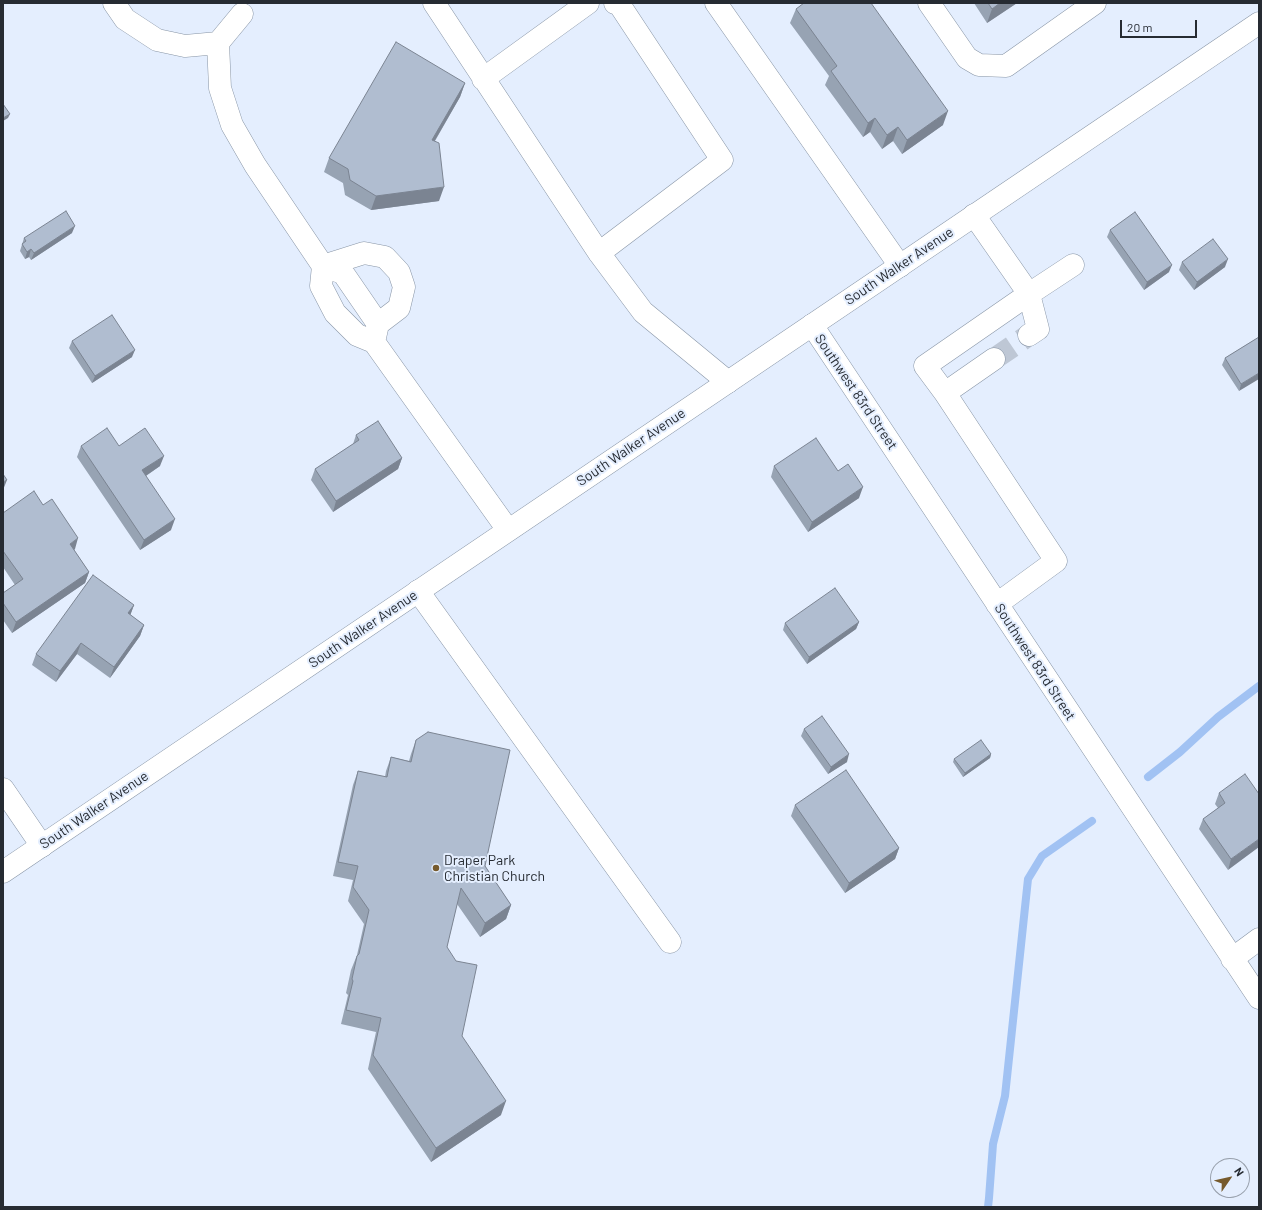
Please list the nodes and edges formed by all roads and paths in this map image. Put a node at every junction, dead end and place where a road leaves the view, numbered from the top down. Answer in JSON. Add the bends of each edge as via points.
{"nodes":[{"id":1,"x":114,"y":3,"type":"edge"},
{"id":2,"x":434,"y":3,"type":"edge"},
{"id":3,"x":588,"y":3,"type":"edge"},
{"id":4,"x":615,"y":3,"type":"edge"},
{"id":5,"x":716,"y":3,"type":"edge"},
{"id":6,"x":929,"y":3,"type":"edge"},
{"id":7,"x":1095,"y":3,"type":"edge"},
{"id":8,"x":242,"y":14,"type":"dead end"},
{"id":9,"x":1259,"y":23,"type":"edge"},
{"id":10,"x":218,"y":43,"type":"junction"},
{"id":11,"x":483,"y":78,"type":"junction"},
{"id":12,"x":974,"y":215,"type":"junction"},
{"id":13,"x":599,"y":253,"type":"junction"},
{"id":14,"x":1073,"y":265,"type":"dead end"},
{"id":15,"x":323,"y":266,"type":"junction"},
{"id":16,"x":900,"y":266,"type":"junction"},
{"id":17,"x":1029,"y":294,"type":"junction"},
{"id":18,"x":812,"y":325,"type":"junction"},
{"id":19,"x":376,"y":333,"type":"junction"},
{"id":20,"x":1029,"y":335,"type":"tunnel mouth"},
{"id":21,"x":994,"y":359,"type":"tunnel mouth"},
{"id":22,"x":728,"y":382,"type":"junction"},
{"id":23,"x":945,"y":393,"type":"junction"},
{"id":24,"x":508,"y":530,"type":"junction"},
{"id":25,"x":418,"y":591,"type":"junction"},
{"id":26,"x":997,"y":604,"type":"junction"},
{"id":27,"x":3,"y":789,"type":"edge"},
{"id":28,"x":42,"y":846,"type":"junction"},
{"id":29,"x":3,"y":872,"type":"edge"},
{"id":30,"x":1259,"y":939,"type":"edge"},
{"id":31,"x":670,"y":942,"type":"dead end"},
{"id":32,"x":1232,"y":959,"type":"junction"},
{"id":33,"x":1259,"y":998,"type":"edge"}],
"edges":[{"from":1,"to":10,"type":"main road","via":[[125,19],[157,40],[185,46]]},
{"from":2,"to":11,"type":"main road"},
{"from":3,"to":11,"type":"main road"},
{"from":4,"to":13,"type":"main road","via":[[619,4],[722,160]]},
{"from":5,"to":16,"type":"main road"},
{"from":6,"to":7,"type":"main road","via":[[966,58],[979,66],[1006,66]]},
{"from":8,"to":10,"type":"main road"},
{"from":9,"to":12,"type":"main road","name":"South Walker Avenue"},
{"from":10,"to":15,"type":"main road","via":[[220,88],[232,125],[255,165]]},
{"from":11,"to":13,"type":"main road"},
{"from":12,"to":16,"type":"main road","name":"South Walker Avenue"},
{"from":12,"to":17,"type":"main road"},
{"from":13,"to":22,"type":"main road","via":[[643,312]]},
{"from":14,"to":17,"type":"main road"},
{"from":15,"to":19,"type":"main road","via":[[344,273]]},
{"from":15,"to":19,"type":"main road","via":[[321,286],[335,313],[357,335]]},
{"from":15,"to":19,"type":"main road","via":[[364,253],[385,257],[399,272],[404,287],[399,308]]},
{"from":16,"to":18,"type":"main road","name":"South Walker Avenue"},
{"from":17,"to":20,"type":"main road","via":[[1038,329]]},
{"from":17,"to":23,"type":"main road","via":[[925,366]]},
{"from":18,"to":22,"type":"main road","name":"South Walker Avenue"},
{"from":18,"to":26,"type":"main road","name":"Southwest 83rd Street"},
{"from":19,"to":24,"type":"main road"},
{"from":21,"to":23,"type":"main road"},
{"from":22,"to":24,"type":"main road","name":"South Walker Avenue"},
{"from":23,"to":26,"type":"main road","via":[[1056,561]]},
{"from":24,"to":25,"type":"main road","name":"South Walker Avenue"},
{"from":25,"to":28,"type":"main road","name":"South Walker Avenue"},
{"from":25,"to":31,"type":"main road"},
{"from":26,"to":32,"type":"main road","name":"Southwest 83rd Street"},
{"from":27,"to":28,"type":"main road"},
{"from":28,"to":29,"type":"main road","name":"South Walker Avenue"},
{"from":30,"to":32,"type":"main road"},
{"from":32,"to":33,"type":"main road","name":"Southwest 83rd Street"}]}
